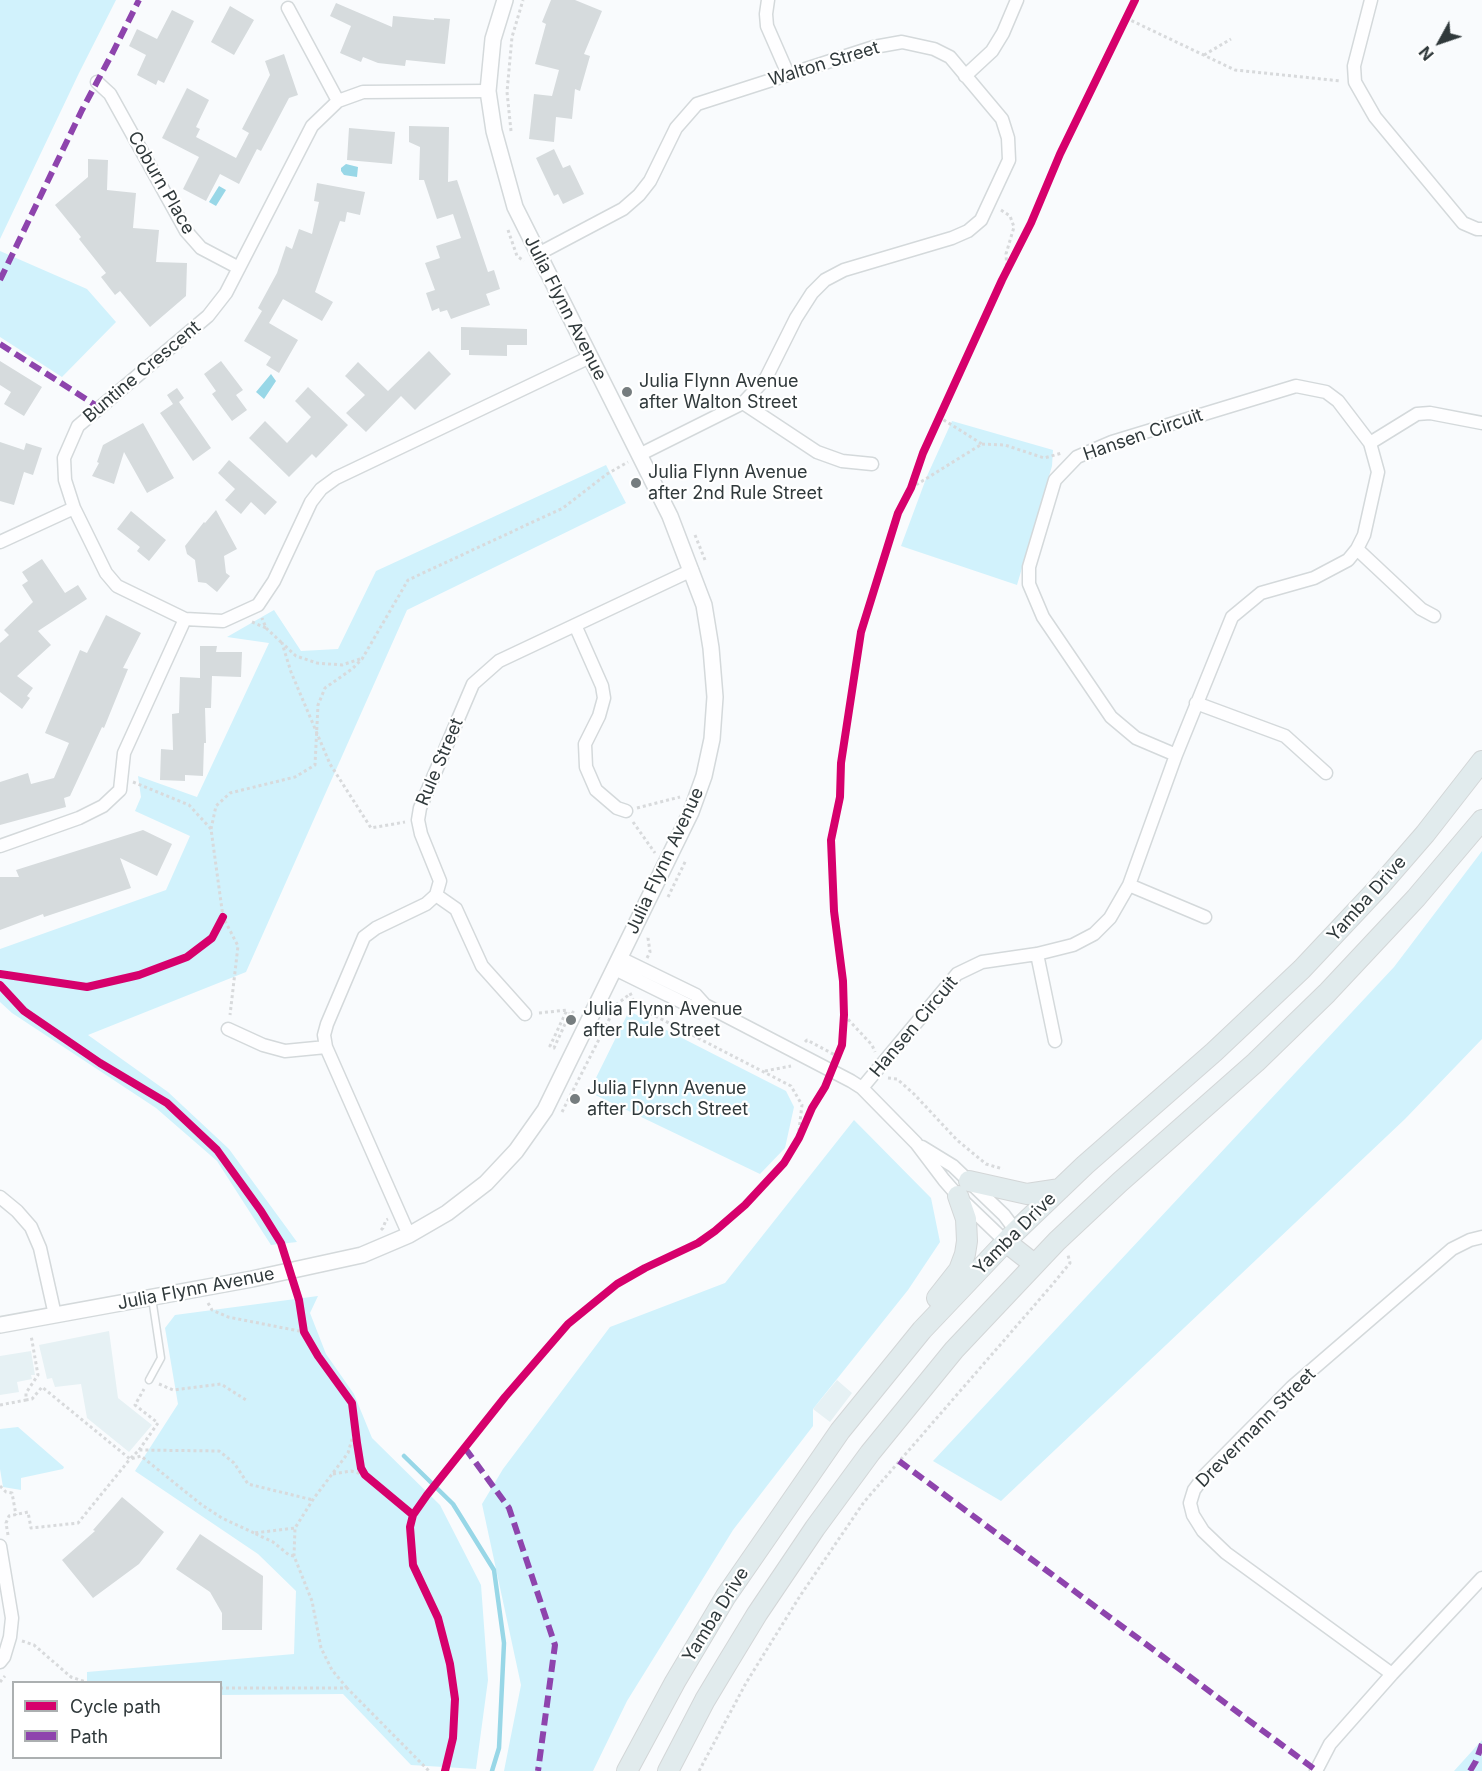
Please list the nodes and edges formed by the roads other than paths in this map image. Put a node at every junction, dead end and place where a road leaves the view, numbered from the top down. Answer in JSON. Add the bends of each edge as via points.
{"nodes":[{"id":1,"x":505,"y":0,"type":"edge"},
{"id":2,"x":768,"y":0,"type":"edge"},
{"id":3,"x":1017,"y":0,"type":"edge"},
{"id":4,"x":1371,"y":0,"type":"edge"},
{"id":5,"x":288,"y":8,"type":"dead end"},
{"id":6,"x":788,"y":74,"type":"junction"},
{"id":7,"x":966,"y":76,"type":"junction"},
{"id":8,"x":97,"y":82,"type":"dead end"},
{"id":9,"x":488,"y":91,"type":"junction"},
{"id":10,"x":338,"y":100,"type":"junction"},
{"id":11,"x":1482,"y":230,"type":"edge"},
{"id":12,"x":533,"y":259,"type":"junction"},
{"id":13,"x":239,"y":268,"type":"junction"},
{"id":14,"x":590,"y":357,"type":"junction"},
{"id":15,"x":743,"y":403,"type":"junction"},
{"id":16,"x":1482,"y":423,"type":"edge"},
{"id":17,"x":1370,"y":443,"type":"junction"},
{"id":18,"x":634,"y":459,"type":"junction"},
{"id":19,"x":872,"y":464,"type":"dead end"},
{"id":20,"x":74,"y":508,"type":"junction"},
{"id":21,"x":0,"y":542,"type":"edge"},
{"id":22,"x":1356,"y":549,"type":"junction"},
{"id":23,"x":692,"y":570,"type":"junction"},
{"id":24,"x":1434,"y":616,"type":"dead end"},
{"id":25,"x":185,"y":619,"type":"junction"},
{"id":26,"x":575,"y":625,"type":"junction"},
{"id":27,"x":1196,"y":703,"type":"junction"},
{"id":28,"x":1176,"y":754,"type":"junction"},
{"id":29,"x":1482,"y":761,"type":"edge"},
{"id":30,"x":1326,"y":773,"type":"dead end"},
{"id":31,"x":626,"y":811,"type":"road end"},
{"id":32,"x":1482,"y":820,"type":"edge"},
{"id":33,"x":0,"y":846,"type":"edge"},
{"id":34,"x":1129,"y":885,"type":"junction"},
{"id":35,"x":436,"y":895,"type":"junction"},
{"id":36,"x":1204,"y":917,"type":"dead end"},
{"id":37,"x":1037,"y":954,"type":"junction"},
{"id":38,"x":618,"y":964,"type":"junction"},
{"id":39,"x":525,"y":1014,"type":"road end"},
{"id":40,"x":228,"y":1029,"type":"road end"},
{"id":41,"x":1055,"y":1041,"type":"dead end"},
{"id":42,"x":326,"y":1047,"type":"junction"},
{"id":43,"x":862,"y":1088,"type":"junction"},
{"id":44,"x":916,"y":1143,"type":"junction"},
{"id":45,"x":964,"y":1188,"type":"junction"},
{"id":46,"x":1060,"y":1189,"type":"junction"},
{"id":47,"x":0,"y":1197,"type":"edge"},
{"id":48,"x":409,"y":1235,"type":"junction"},
{"id":49,"x":1011,"y":1237,"type":"junction"},
{"id":50,"x":1482,"y":1238,"type":"edge"},
{"id":51,"x":1036,"y":1261,"type":"junction"},
{"id":52,"x":152,"y":1297,"type":"junction"},
{"id":53,"x":55,"y":1315,"type":"junction"},
{"id":54,"x":0,"y":1325,"type":"edge"},
{"id":55,"x":922,"y":1330,"type":"junction"},
{"id":56,"x":149,"y":1380,"type":"road end"},
{"id":57,"x":5,"y":1545,"type":"edge"},
{"id":58,"x":1482,"y":1578,"type":"edge"},
{"id":59,"x":4,"y":1666,"type":"edge"},
{"id":60,"x":1392,"y":1674,"type":"junction"},
{"id":61,"x":671,"y":1767,"type":"edge"},
{"id":62,"x":627,"y":1771,"type":"edge"},
{"id":63,"x":1316,"y":1771,"type":"edge"}],
"edges":[{"from":1,"to":9,"type":"street","name":"Julia Flynn Avenue","via":[[493,39]]},
{"from":2,"to":6,"type":"street","via":[[767,27]]},
{"from":3,"to":7,"type":"street","via":[[992,51]]},
{"from":4,"to":11,"type":"street","via":[[1354,66],[1355,82],[1375,117],[1463,223]]},
{"from":5,"to":10,"type":"street"},
{"from":6,"to":7,"type":"street","name":"Walton Street","via":[[902,42],[950,57]]},
{"from":6,"to":12,"type":"street","name":"Walton Street","via":[[697,104],[676,128],[639,195],[623,209]]},
{"from":7,"to":15,"type":"street","name":"Walton Street","via":[[1002,119],[1008,138],[1009,160],[981,220],[952,238],[844,270],[825,280],[795,318],[766,378]]},
{"from":8,"to":13,"type":"street","name":"Coburn Place","via":[[110,94],[186,231],[201,248]]},
{"from":9,"to":10,"type":"street","name":"Buntine Crescent","via":[[363,92]]},
{"from":9,"to":12,"type":"street","name":"Julia Flynn Avenue","via":[[494,131]]},
{"from":10,"to":13,"type":"street","name":"Buntine Crescent","via":[[312,126]]},
{"from":12,"to":14,"type":"street","name":"Julia Flynn Avenue"},
{"from":13,"to":20,"type":"street","name":"Buntine Crescent","via":[[208,316],[78,426],[64,458],[65,480]]},
{"from":14,"to":18,"type":"street","name":"Julia Flynn Avenue"},
{"from":14,"to":25,"type":"street","name":"Buntine Crescent","via":[[336,478],[311,502],[274,581],[258,605],[223,621]]},
{"from":15,"to":18,"type":"street","name":"Walton Street"},
{"from":15,"to":19,"type":"street","via":[[817,452],[842,461]]},
{"from":16,"to":17,"type":"street","via":[[1417,414]]},
{"from":17,"to":22,"type":"street","name":"Hansen Circuit","via":[[1378,472],[1364,535]]},
{"from":17,"to":28,"type":"street","name":"Hansen Circuit","via":[[1332,396],[1296,386],[1112,442],[1077,457],[1055,480],[1029,567],[1029,584],[1043,617],[1112,717],[1136,738]]},
{"from":18,"to":23,"type":"street","name":"Julia Flynn Avenue","via":[[670,516]]},
{"from":20,"to":21,"type":"street"},
{"from":20,"to":25,"type":"street","name":"Buntine Crescent","via":[[106,573],[117,586]]},
{"from":22,"to":24,"type":"street","via":[[1421,609]]},
{"from":22,"to":27,"type":"street","name":"Hansen Circuit","via":[[1348,560],[1314,578],[1261,593],[1232,617]]},
{"from":23,"to":26,"type":"street","name":"Rule Street"},
{"from":23,"to":38,"type":"street","name":"Julia Flynn Avenue","via":[[704,604],[711,648],[715,697],[712,739],[704,776],[688,799],[667,861]]},
{"from":25,"to":33,"type":"street","via":[[124,753],[120,790],[103,806],[80,818]]},
{"from":26,"to":31,"type":"street","via":[[604,698],[585,744],[586,767],[596,790]]},
{"from":26,"to":35,"type":"street","name":"Rule Street","via":[[499,661],[473,684],[420,808],[421,834],[440,881]]},
{"from":27,"to":28,"type":"street","name":"Hansen Circuit"},
{"from":27,"to":30,"type":"street","via":[[1285,736]]},
{"from":28,"to":34,"type":"street","name":"Hansen Circuit"},
{"from":29,"to":46,"type":"main road","name":"Yamba Drive","via":[[1425,834],[1302,969]]},
{"from":32,"to":51,"type":"main road","name":"Yamba Drive","via":[[1416,898],[1320,1000]]},
{"from":34,"to":36,"type":"street"},
{"from":34,"to":37,"type":"street","name":"Hansen Circuit","via":[[1110,918],[1094,934],[1073,945]]},
{"from":35,"to":39,"type":"street","via":[[456,909],[482,966]]},
{"from":35,"to":42,"type":"street","via":[[364,937],[327,1024]]},
{"from":37,"to":41,"type":"street"},
{"from":37,"to":43,"type":"street","name":"Hansen Circuit","via":[[982,962],[957,974]]},
{"from":38,"to":43,"type":"street","via":[[690,1006],[705,1005]]},
{"from":38,"to":48,"type":"street","name":"Julia Flynn Avenue","via":[[545,1110],[516,1151],[478,1189]]},
{"from":40,"to":42,"type":"street","via":[[285,1051]]},
{"from":42,"to":48,"type":"street"},
{"from":43,"to":44,"type":"street"},
{"from":44,"to":45,"type":"street","via":[[944,1180]]},
{"from":44,"to":45,"type":"street","via":[[953,1166]]},
{"from":45,"to":46,"type":"main road","via":[[1028,1194]]},
{"from":45,"to":49,"type":"street"},
{"from":45,"to":49,"type":"street","via":[[1008,1218]]},
{"from":45,"to":55,"type":"main road","via":[[965,1254],[959,1270],[936,1299]]},
{"from":46,"to":49,"type":"main road","name":"Yamba Drive"},
{"from":47,"to":53,"type":"street","via":[[31,1227],[40,1248]]},
{"from":48,"to":52,"type":"street","name":"Julia Flynn Avenue","via":[[328,1264]]},
{"from":49,"to":51,"type":"main road"},
{"from":49,"to":55,"type":"main road","name":"Yamba Drive"},
{"from":50,"to":60,"type":"street","name":"Drevermann Street","via":[[1452,1249],[1292,1387],[1205,1475],[1190,1503],[1203,1531],[1226,1552]]},
{"from":51,"to":61,"type":"main road","name":"Yamba Drive","via":[[954,1350],[814,1528],[705,1700]]},
{"from":52,"to":53,"type":"street","name":"Julia Flynn Avenue"},
{"from":52,"to":56,"type":"lane","via":[[161,1358]]},
{"from":53,"to":54,"type":"street","name":"Julia Flynn Avenue"},
{"from":55,"to":62,"type":"main road","name":"Yamba Drive","via":[[840,1431],[726,1596]]},
{"from":57,"to":59,"type":"street","via":[[12,1618]]},
{"from":58,"to":60,"type":"street"},
{"from":60,"to":63,"type":"street","via":[[1330,1744]]}]}
